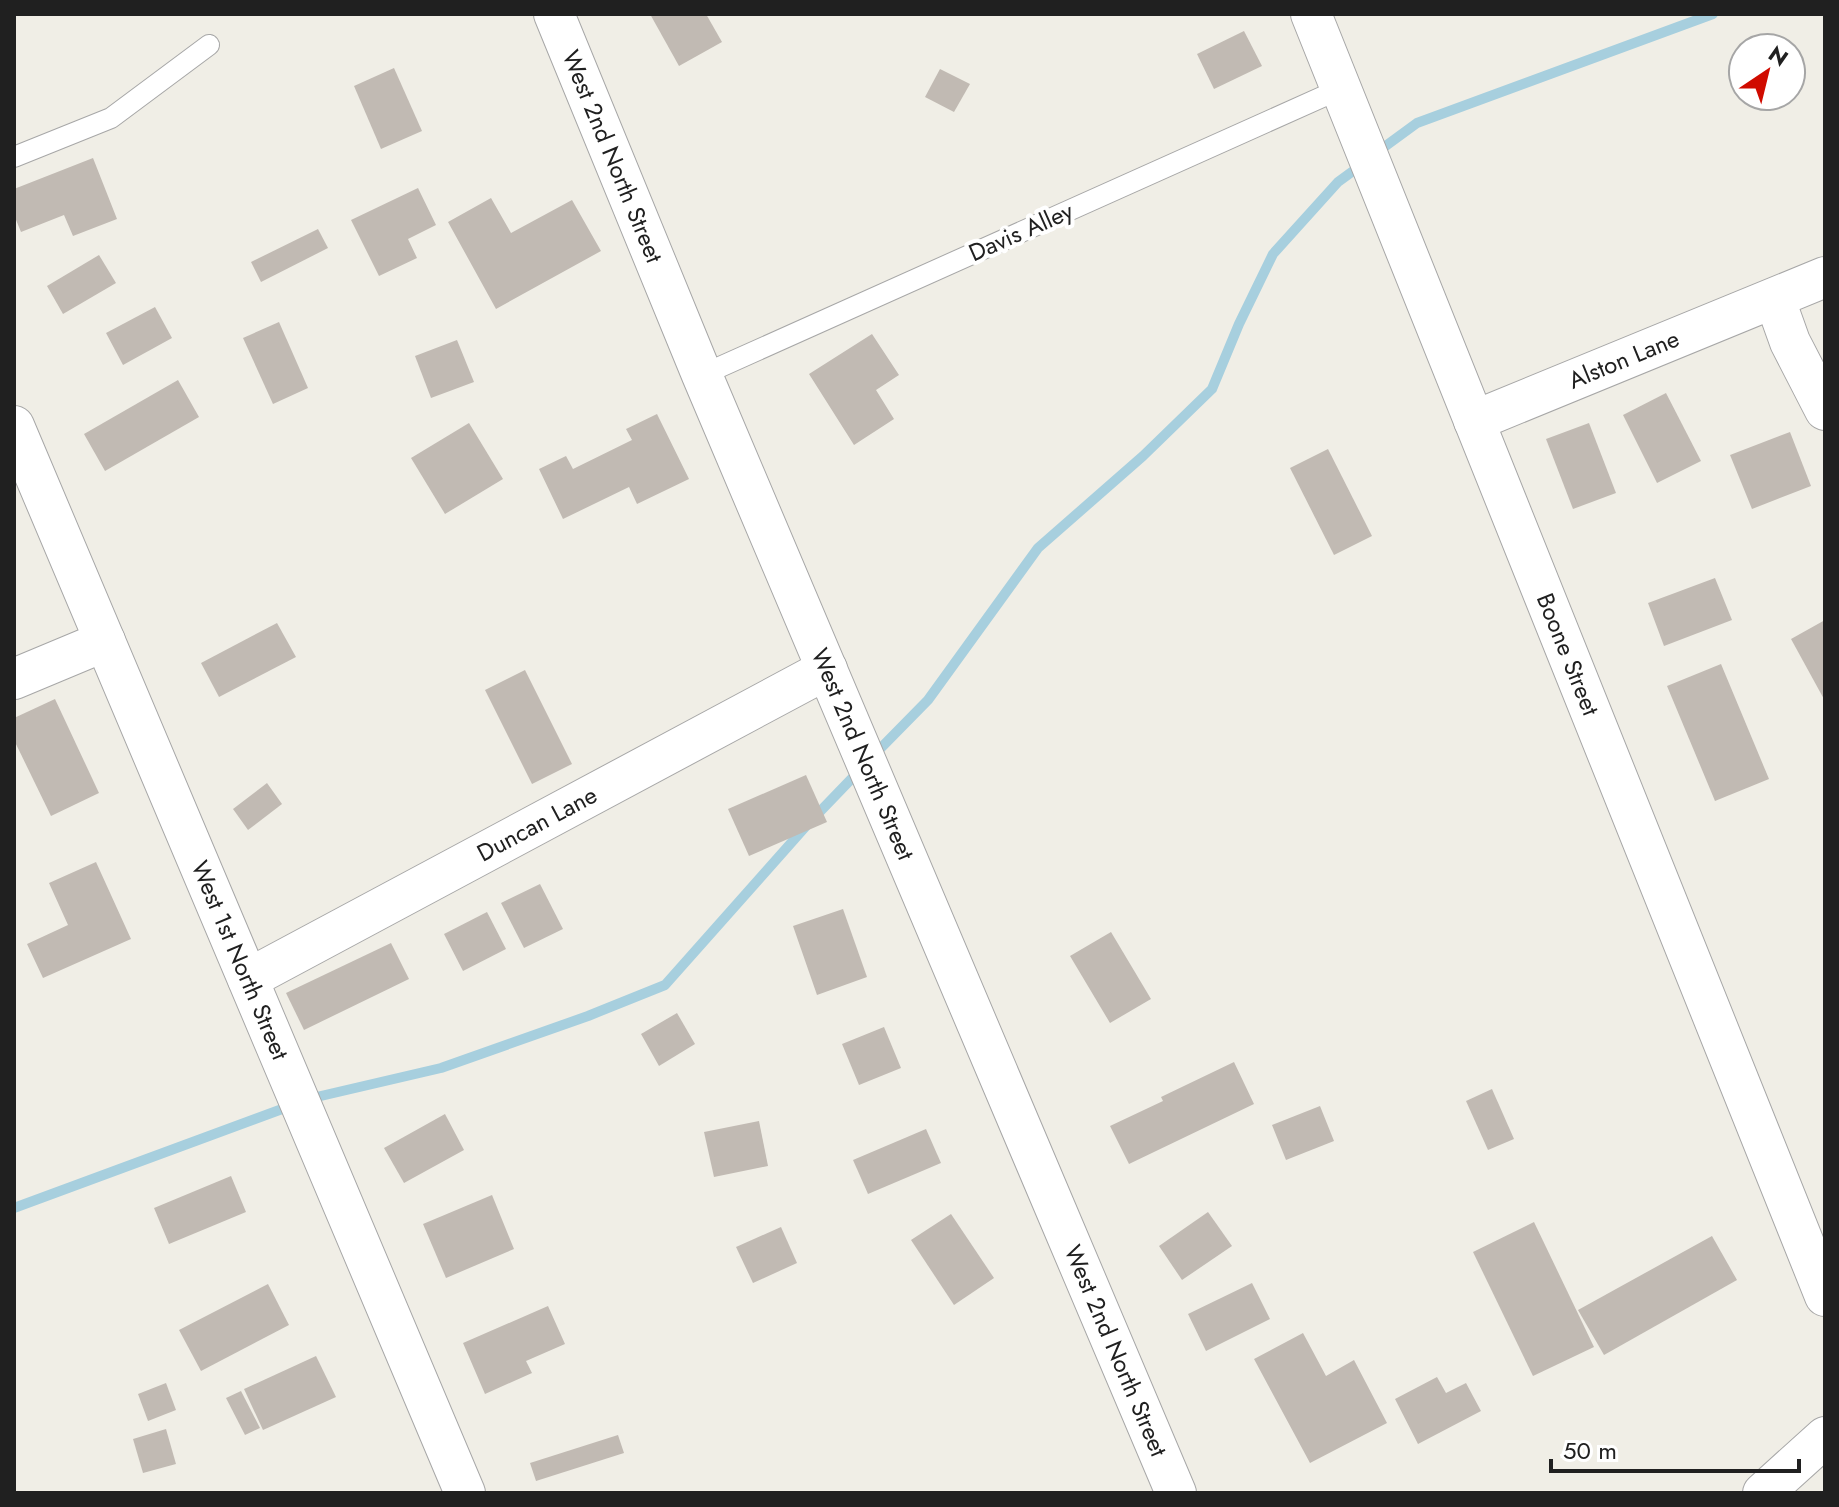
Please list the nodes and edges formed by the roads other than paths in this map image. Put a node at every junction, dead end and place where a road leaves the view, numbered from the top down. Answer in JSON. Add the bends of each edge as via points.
{"nodes":[{"id":1,"x":554,"y":14,"type":"edge"},
{"id":2,"x":1311,"y":14,"type":"edge"},
{"id":3,"x":209,"y":45,"type":"dead end"},
{"id":4,"x":1340,"y":89,"type":"junction"},
{"id":5,"x":14,"y":157,"type":"edge"},
{"id":6,"x":1825,"y":277,"type":"edge"},
{"id":7,"x":1775,"y":300,"type":"junction"},
{"id":8,"x":702,"y":375,"type":"junction"},
{"id":9,"x":1825,"y":410,"type":"edge"},
{"id":10,"x":1474,"y":421,"type":"junction"},
{"id":11,"x":14,"y":426,"type":"edge"},
{"id":12,"x":105,"y":641,"type":"junction"},
{"id":13,"x":827,"y":669,"type":"junction"},
{"id":14,"x":14,"y":679,"type":"edge"},
{"id":15,"x":248,"y":979,"type":"junction"},
{"id":16,"x":1825,"y":1296,"type":"edge"},
{"id":17,"x":1825,"y":1437,"type":"edge"},
{"id":18,"x":465,"y":1493,"type":"edge"},
{"id":19,"x":1176,"y":1493,"type":"edge"},
{"id":20,"x":1763,"y":1493,"type":"edge"}],
"edges":[{"from":1,"to":8,"type":"street","name":"West 2nd North Street"},
{"from":2,"to":4,"type":"street","name":"Boone Street"},
{"from":3,"to":5,"type":"lane","via":[[111,118]]},
{"from":4,"to":8,"type":"lane","name":"Davis Alley"},
{"from":4,"to":10,"type":"street","name":"Boone Street"},
{"from":6,"to":7,"type":"street","name":"Alston Lane"},
{"from":7,"to":9,"type":"street"},
{"from":7,"to":10,"type":"street","name":"Alston Lane"},
{"from":8,"to":13,"type":"street","name":"West 2nd North Street"},
{"from":10,"to":16,"type":"street","name":"Boone Street"},
{"from":11,"to":12,"type":"street","name":"West 1st North Street"},
{"from":12,"to":14,"type":"street"},
{"from":12,"to":15,"type":"street","name":"West 1st North Street"},
{"from":13,"to":15,"type":"street","name":"Duncan Lane"},
{"from":13,"to":19,"type":"street","name":"West 2nd North Street"},
{"from":15,"to":18,"type":"street","name":"West 1st North Street"},
{"from":17,"to":20,"type":"street"}]}
